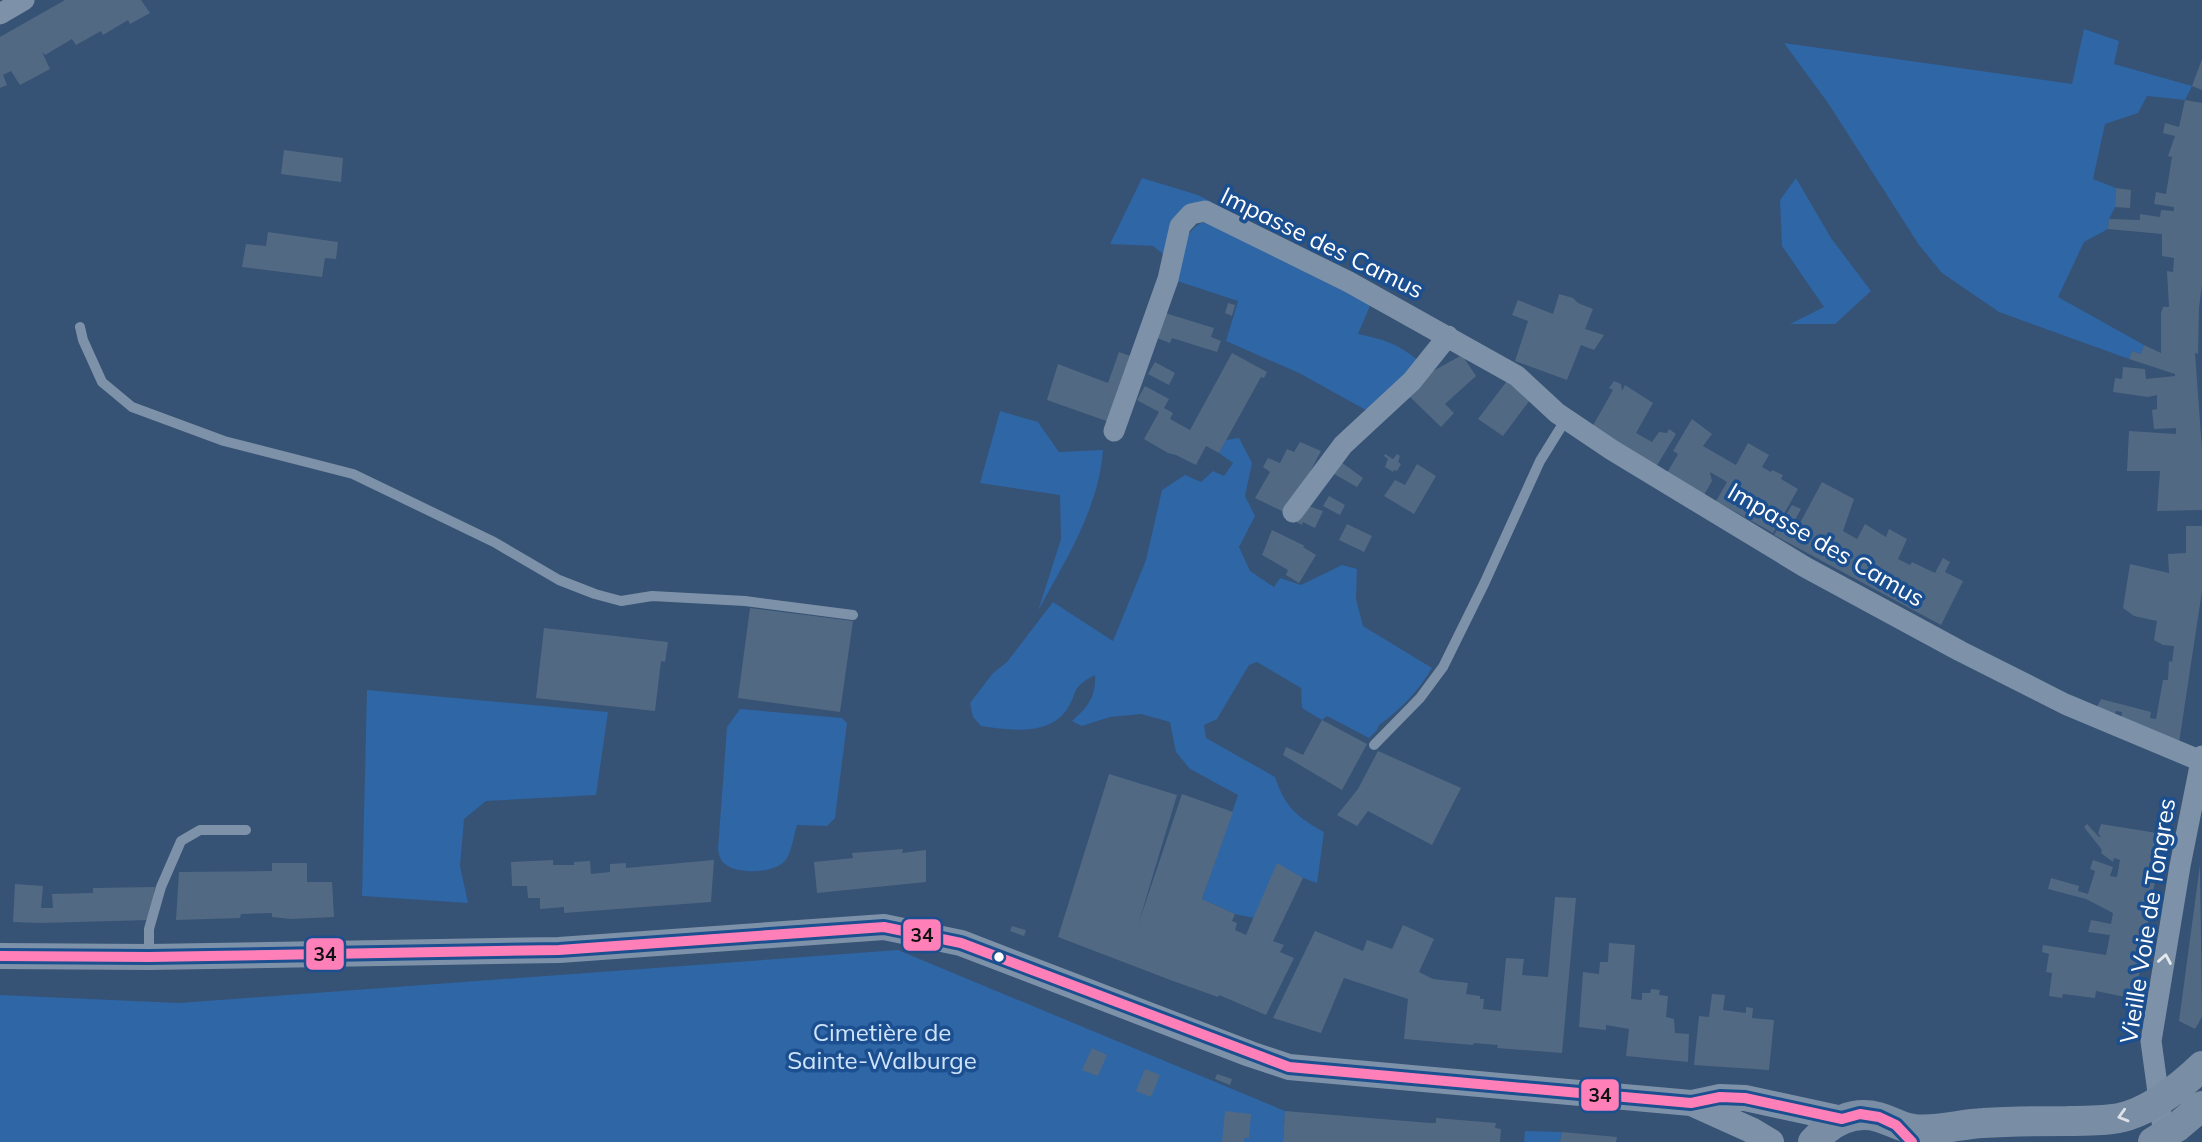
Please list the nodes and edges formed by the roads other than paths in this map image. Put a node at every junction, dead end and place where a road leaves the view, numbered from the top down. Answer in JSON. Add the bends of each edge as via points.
{"nodes":[{"id":1,"x":24,"y":0,"type":"edge"},
{"id":2,"x":0,"y":14,"type":"edge"},
{"id":3,"x":80,"y":327,"type":"dead end"},
{"id":4,"x":1448,"y":336,"type":"junction"},
{"id":5,"x":1566,"y":419,"type":"junction"},
{"id":6,"x":1114,"y":431,"type":"dead end"},
{"id":7,"x":1293,"y":512,"type":"dead end"},
{"id":8,"x":853,"y":615,"type":"dead end"},
{"id":9,"x":1374,"y":745,"type":"dead end"},
{"id":10,"x":2202,"y":758,"type":"edge"},
{"id":11,"x":246,"y":830,"type":"dead end"},
{"id":12,"x":0,"y":956,"type":"edge"},
{"id":13,"x":149,"y":957,"type":"junction"},
{"id":14,"x":2202,"y":1066,"type":"edge"},
{"id":15,"x":1691,"y":1103,"type":"junction"},
{"id":16,"x":2181,"y":1113,"type":"edge"},
{"id":17,"x":1842,"y":1119,"type":"junction"},
{"id":18,"x":1904,"y":1133,"type":"edge"},
{"id":19,"x":1771,"y":1142,"type":"edge"},
{"id":20,"x":1813,"y":1142,"type":"edge"},
{"id":21,"x":1969,"y":1142,"type":"edge"},
{"id":22,"x":2035,"y":1142,"type":"edge"}],
"edges":[{"from":1,"to":2,"type":"street"},
{"from":3,"to":8,"type":"lane","via":[[102,382],[132,407],[224,441],[353,474],[595,594],[621,601],[652,596],[745,601]]},
{"from":4,"to":5,"type":"street","name":"Impasse des Camus","via":[[1517,376]]},
{"from":4,"to":6,"type":"street","name":"Impasse des Camus","via":[[1205,211],[1191,214],[1180,226],[1168,279]]},
{"from":4,"to":7,"type":"street","via":[[1412,382],[1343,445]]},
{"from":5,"to":9,"type":"lane","via":[[1540,461],[1443,667]]},
{"from":5,"to":10,"type":"street","name":"Impasse des Camus","via":[[1805,567],[1960,651],[2064,704]]},
{"from":16,"to":10,"type":"street","name":"Vieille Voie de Tongres","one_way":true,"via":[[2151,1041]]},
{"from":11,"to":13,"type":"lane","via":[[200,830],[181,841],[149,929]]},
{"from":12,"to":13,"type":"street"},
{"from":13,"to":15,"type":"street","via":[[559,950],[884,927],[961,943],[1289,1067]]},
{"from":14,"to":16,"type":"main road"},
{"from":15,"to":17,"type":"street","via":[[1745,1098]]},
{"from":15,"to":19,"type":"street"},
{"from":16,"to":18,"type":"main road","one_way":true,"via":[[2139,1111],[2113,1119],[1961,1124]]},
{"from":17,"to":18,"type":"main road","via":[[1860,1114],[1879,1117]]},
{"from":17,"to":20,"type":"main road"},
{"from":21,"to":22,"type":"main road"}]}
